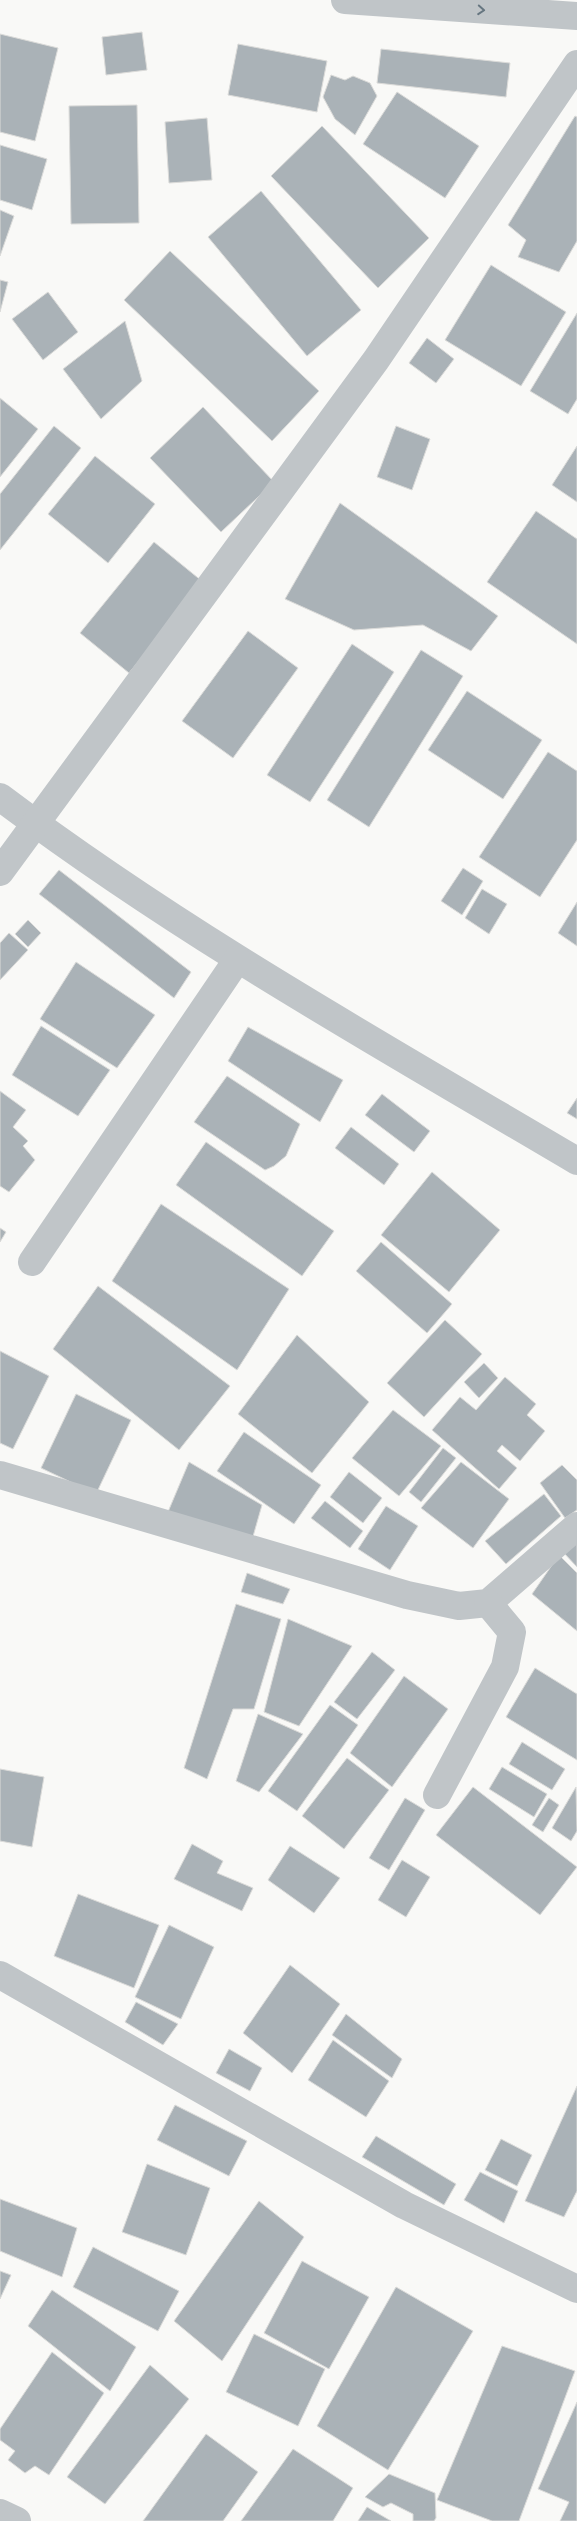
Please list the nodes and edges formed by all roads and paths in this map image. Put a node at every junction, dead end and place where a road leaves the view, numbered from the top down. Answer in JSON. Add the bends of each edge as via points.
{"nodes":[{"id":1,"x":345,"y":0,"type":"edge"},
{"id":2,"x":577,"y":16,"type":"edge"},
{"id":3,"x":577,"y":64,"type":"edge"},
{"id":4,"x":0,"y":796,"type":"edge"},
{"id":5,"x":34,"y":822,"type":"junction"},
{"id":6,"x":0,"y":872,"type":"edge"},
{"id":7,"x":237,"y":960,"type":"junction"},
{"id":8,"x":577,"y":1161,"type":"edge"},
{"id":9,"x":32,"y":1262,"type":"dead end"},
{"id":10,"x":0,"y":1474,"type":"edge"},
{"id":11,"x":577,"y":1526,"type":"edge"},
{"id":12,"x":488,"y":1603,"type":"junction"},
{"id":13,"x":437,"y":1795,"type":"dead end"},
{"id":14,"x":0,"y":1975,"type":"edge"},
{"id":15,"x":577,"y":2289,"type":"edge"},
{"id":16,"x":0,"y":2514,"type":"edge"},
{"id":17,"x":17,"y":2521,"type":"edge"}],
"edges":[{"from":1,"to":2,"type":"street","one_way":true},
{"from":3,"to":5,"type":"street","via":[[376,360]]},
{"from":4,"to":5,"type":"street"},
{"from":5,"to":6,"type":"street"},
{"from":5,"to":7,"type":"street"},
{"from":7,"to":8,"type":"street"},
{"from":7,"to":9,"type":"street"},
{"from":10,"to":12,"type":"street","via":[[407,1595],[459,1606]]},
{"from":11,"to":12,"type":"street"},
{"from":12,"to":13,"type":"street","via":[[512,1632],[505,1667]]},
{"from":14,"to":15,"type":"street","via":[[404,2205]]},
{"from":16,"to":17,"type":"street"}]}
